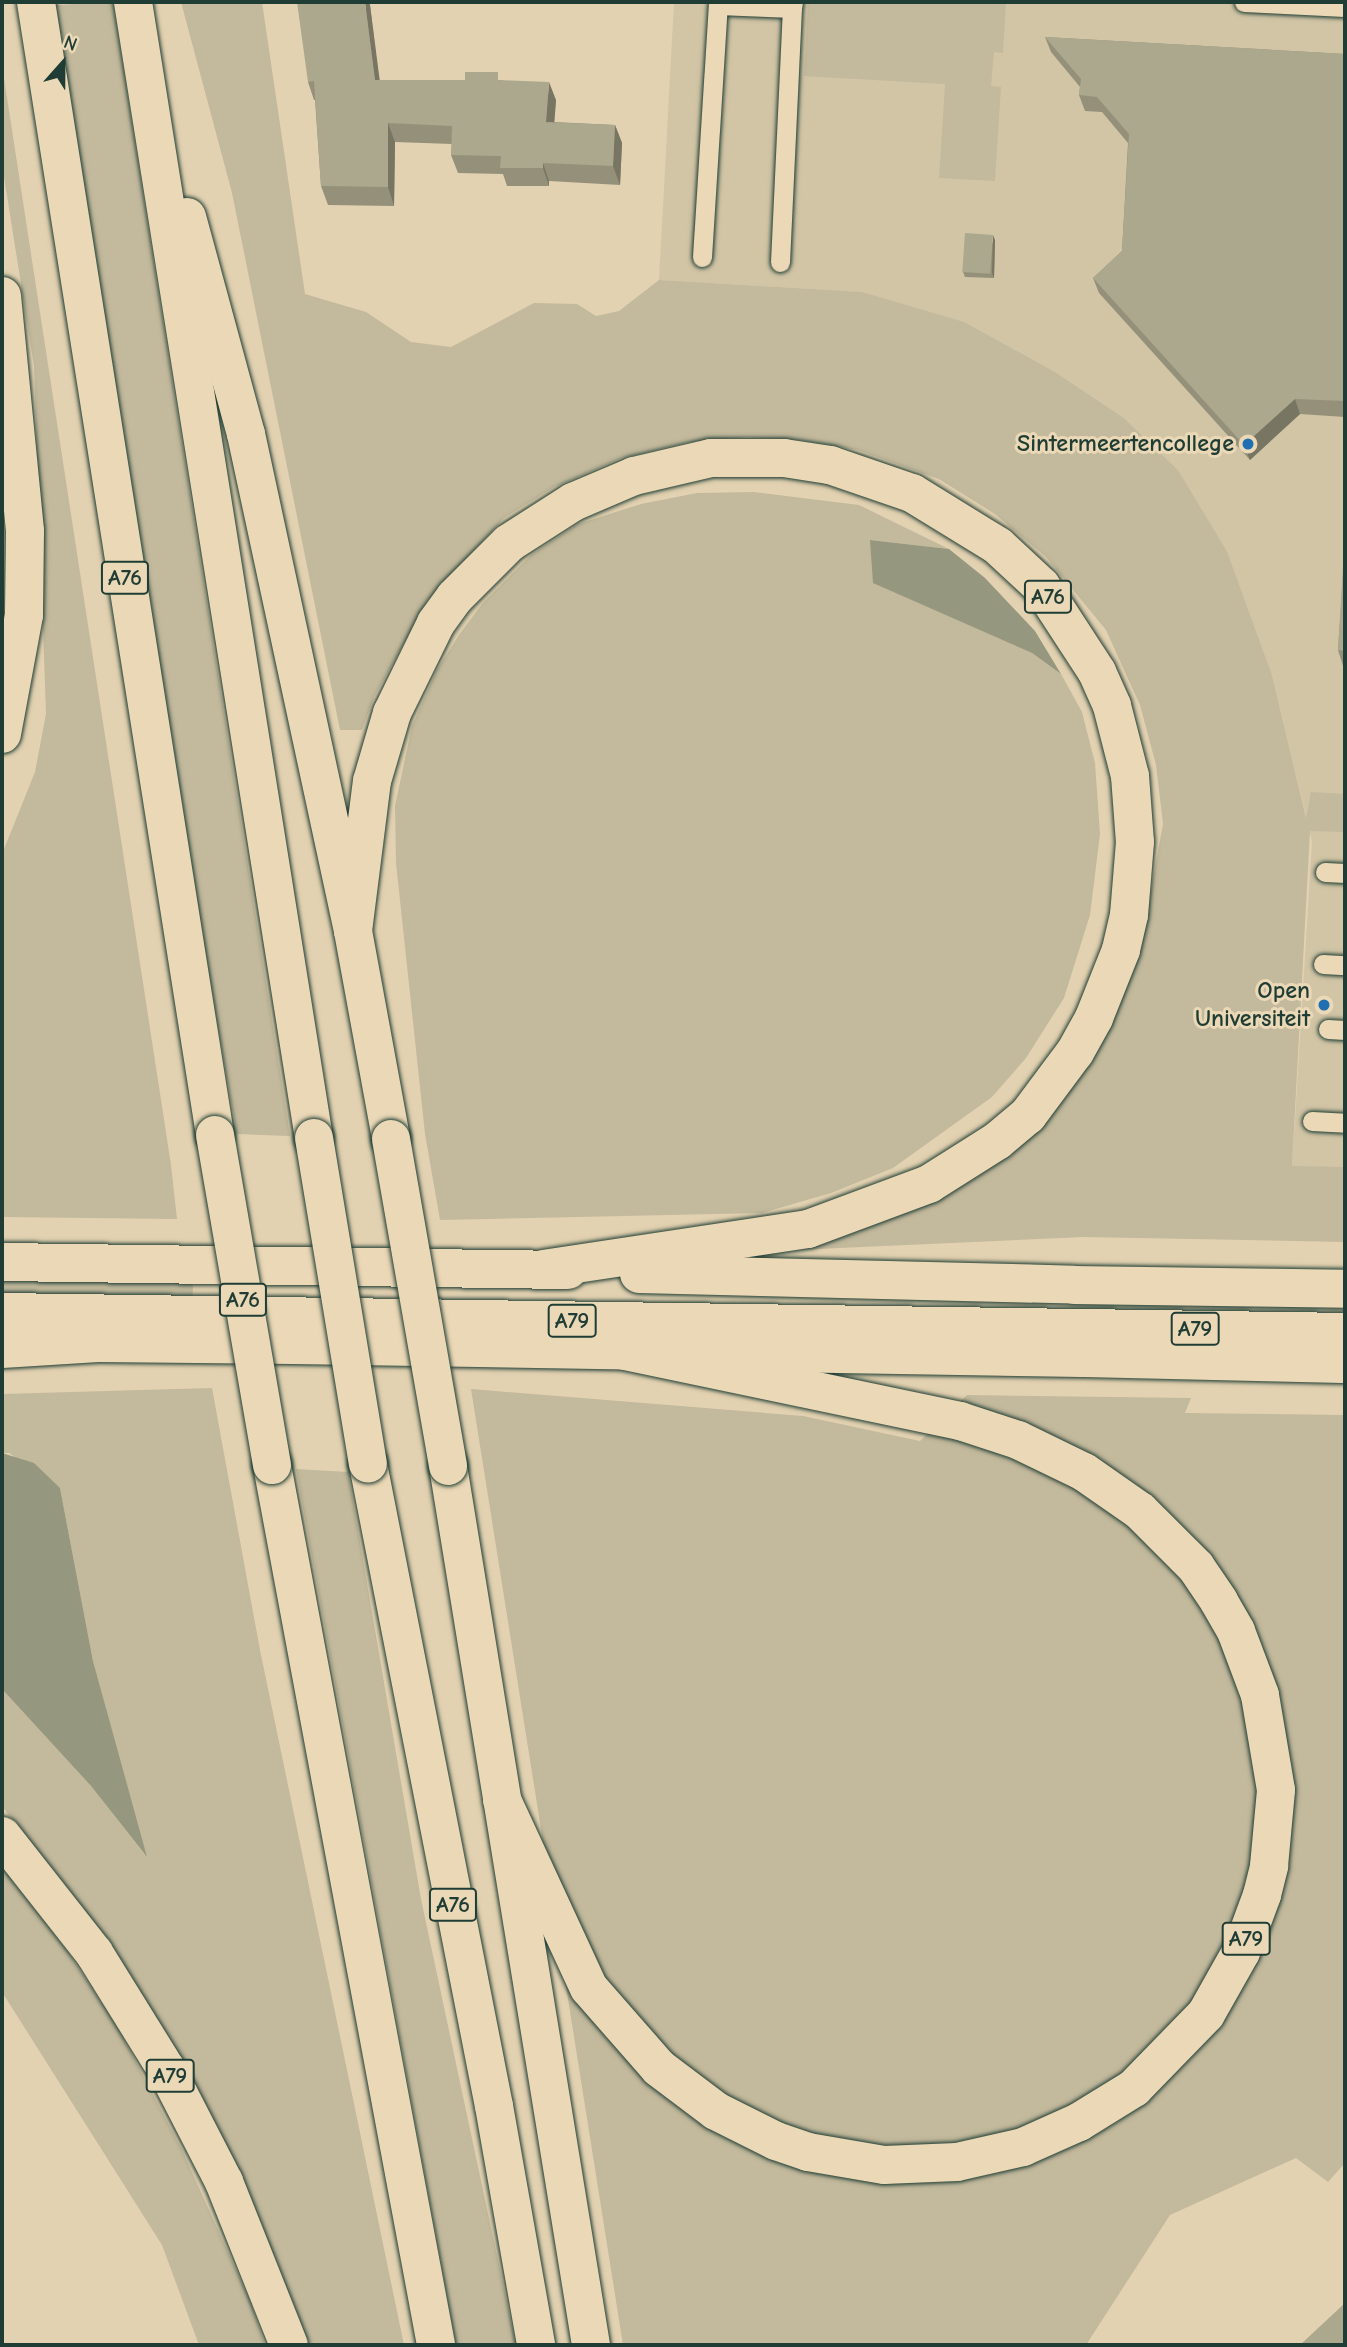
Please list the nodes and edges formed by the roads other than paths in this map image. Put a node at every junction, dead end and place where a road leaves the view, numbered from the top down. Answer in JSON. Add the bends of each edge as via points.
{"nodes":[{"id":1,"x":1244,"y":2,"type":"edge"},
{"id":2,"x":793,"y":5,"type":"edge"},
{"id":3,"x":1345,"y":7,"type":"edge"},
{"id":4,"x":37,"y":11,"type":"edge"},
{"id":5,"x":135,"y":17,"type":"edge"},
{"id":6,"x":702,"y":257,"type":"dead end"},
{"id":7,"x":780,"y":262,"type":"dead end"},
{"id":8,"x":2,"y":296,"type":"edge"},
{"id":9,"x":2,"y":734,"type":"edge"},
{"id":10,"x":353,"y":931,"type":"junction"},
{"id":11,"x":1323,"y":964,"type":"dead end"},
{"id":12,"x":1345,"y":965,"type":"edge"},
{"id":13,"x":1312,"y":1121,"type":"dead end"},
{"id":14,"x":1345,"y":1123,"type":"edge"},
{"id":15,"x":2,"y":1262,"type":"edge"},
{"id":16,"x":543,"y":1269,"type":"junction"},
{"id":17,"x":1345,"y":1289,"type":"edge"},
{"id":18,"x":2,"y":1312,"type":"edge"},
{"id":19,"x":1345,"y":1332,"type":"edge"},
{"id":20,"x":2,"y":1349,"type":"edge"},
{"id":21,"x":625,"y":1351,"type":"junction"},
{"id":22,"x":1345,"y":1364,"type":"edge"},
{"id":23,"x":502,"y":1800,"type":"junction"},
{"id":24,"x":2,"y":1836,"type":"edge"},
{"id":25,"x":289,"y":2345,"type":"edge"},
{"id":26,"x":436,"y":2345,"type":"edge"},
{"id":27,"x":536,"y":2345,"type":"edge"},
{"id":28,"x":591,"y":2345,"type":"edge"}],
"edges":[{"from":1,"to":3,"type":"lane"},
{"from":2,"to":6,"type":"lane","via":[[718,5]]},
{"from":2,"to":7,"type":"lane"},
{"from":4,"to":26,"type":"main road","number":"A76","bridge":true,"via":[[215,1135],[337,1832]]},
{"from":5,"to":10,"type":"main road","number":"A76","via":[[246,434]]},
{"from":5,"to":27,"type":"main road","number":"A76","bridge":true,"via":[[368,1464],[494,2106]]},
{"from":8,"to":9,"type":"main road","via":[[25,531],[24,615]]},
{"from":10,"to":16,"type":"main road","number":"A76","via":[[372,781],[392,713],[436,624],[455,597],[509,543],[573,502],[634,476],[711,458],[783,458],[830,465],[912,493],[998,546],[1041,586],[1097,672],[1112,706],[1130,776],[1135,842],[1129,915],[1121,950],[1094,1018],[1028,1115],[997,1141],[929,1184],[808,1229]]},
{"from":10,"to":23,"type":"main road","number":"A76","bridge":true},
{"from":11,"to":12,"type":"lane"},
{"from":13,"to":14,"type":"lane"},
{"from":15,"to":16,"type":"main road","number":"A79"},
{"from":16,"to":17,"type":"main road","number":"A79","via":[[711,1278]]},
{"from":18,"to":19,"type":"main road","number":"A79"},
{"from":20,"to":21,"type":"main road","number":"A79","via":[[98,1343]]},
{"from":21,"to":22,"type":"main road","number":"A79"},
{"from":21,"to":23,"type":"main road","number":"A79","via":[[960,1421],[1053,1456],[1140,1511],[1179,1547],[1219,1601],[1236,1631],[1260,1695],[1276,1790],[1262,1895],[1241,1952],[1206,2014],[1134,2088],[1079,2122],[1023,2147],[957,2162],[884,2165],[808,2152],[776,2141],[716,2111],[659,2068],[589,1988]]},
{"from":23,"to":28,"type":"main road","number":"A76"},
{"from":24,"to":25,"type":"main road","number":"A79","via":[[94,1953],[166,2068],[229,2194]]}]}
